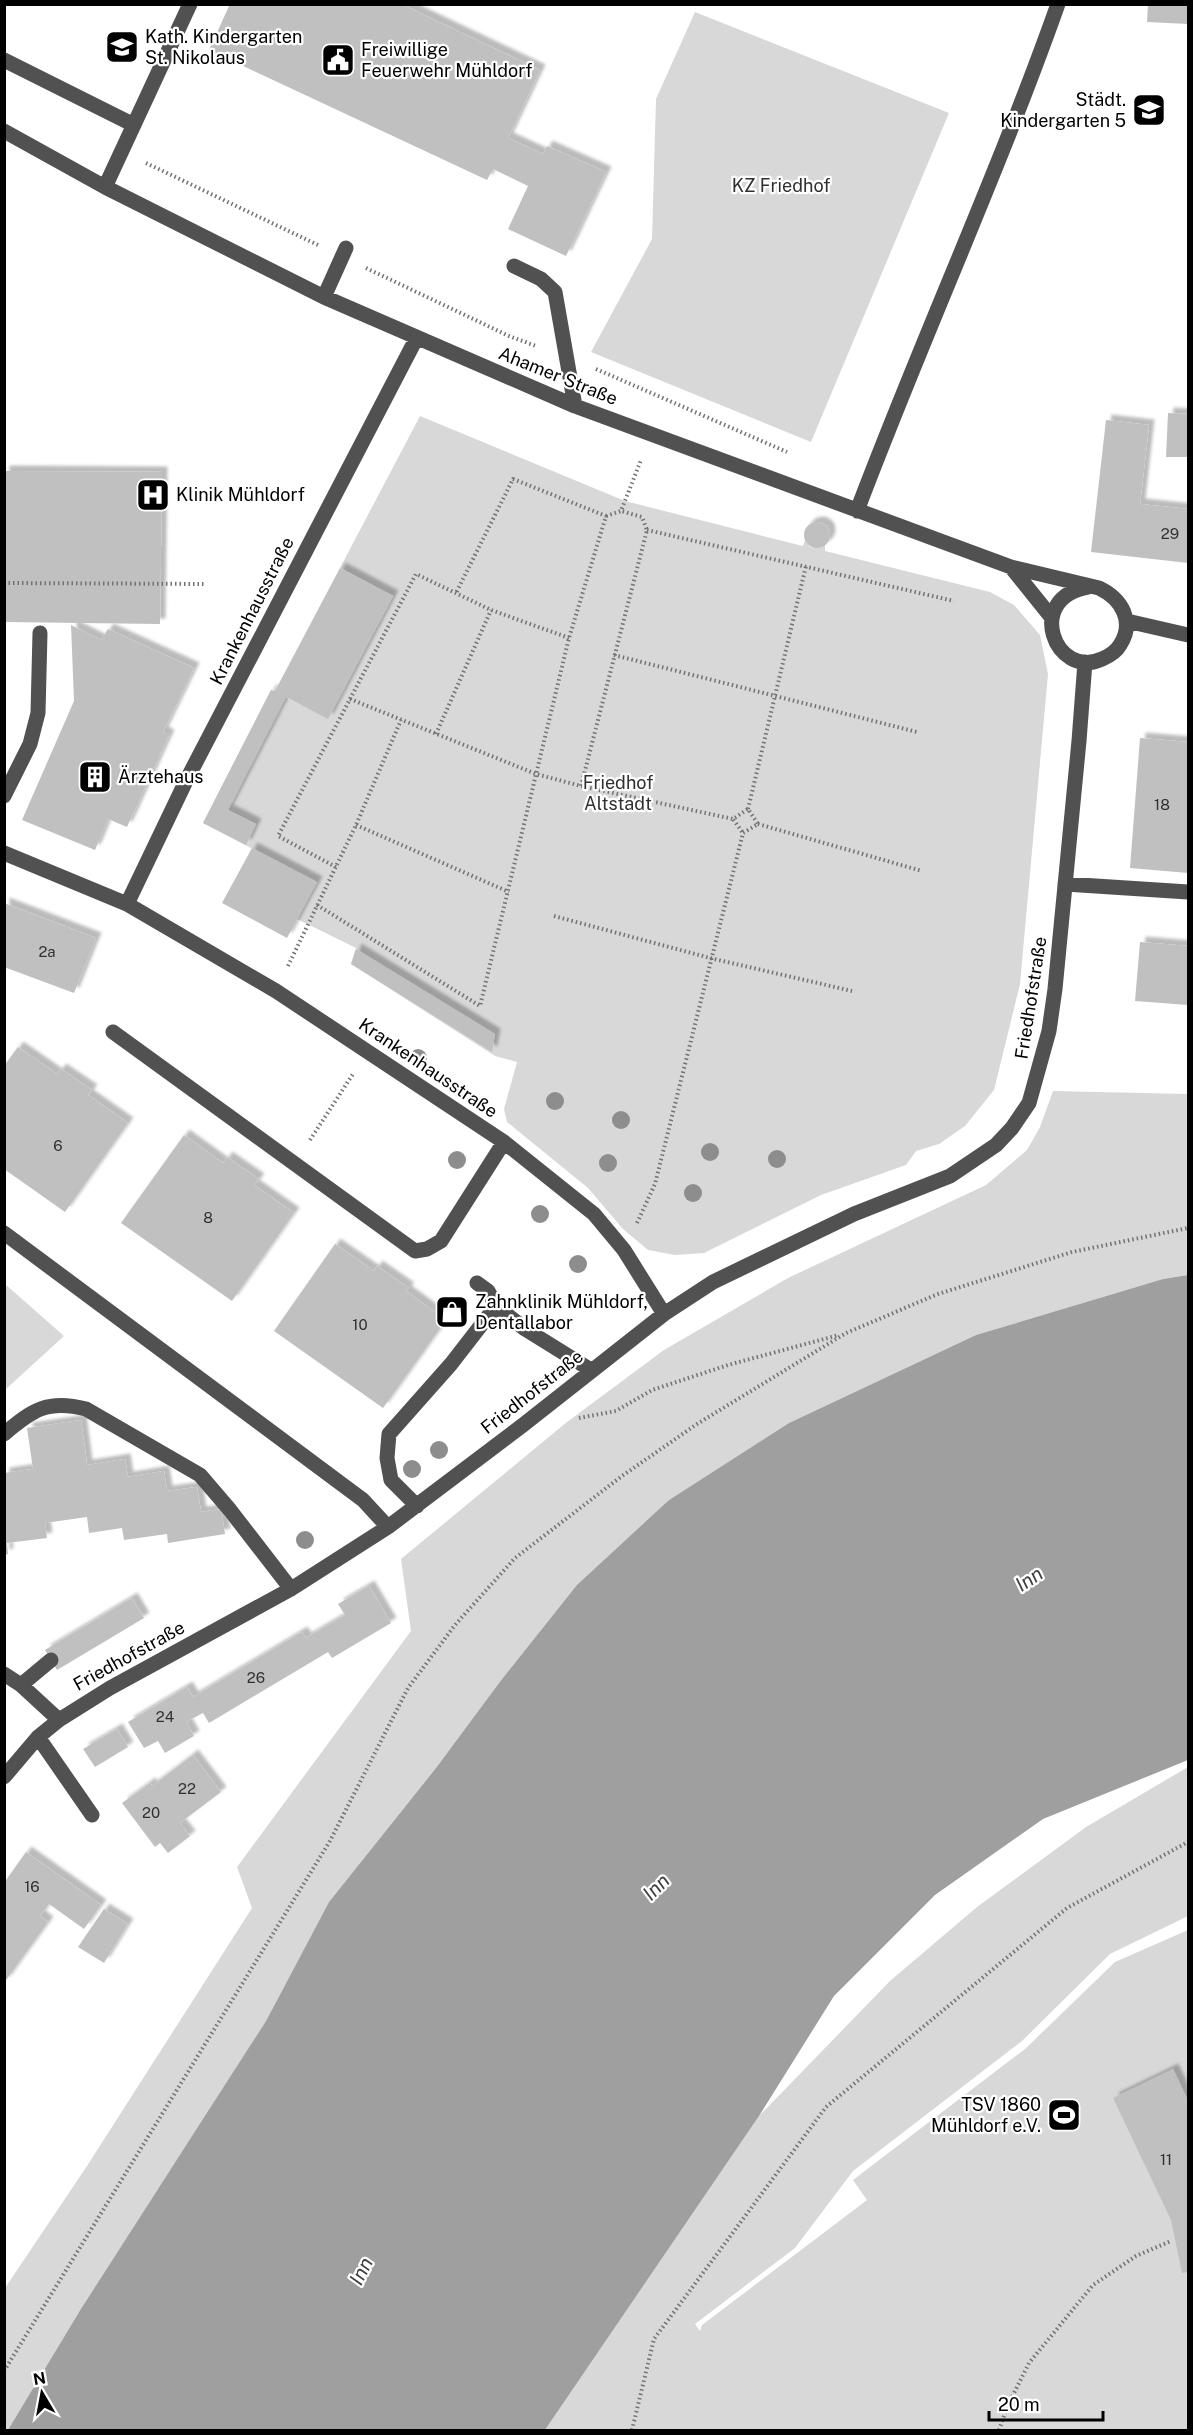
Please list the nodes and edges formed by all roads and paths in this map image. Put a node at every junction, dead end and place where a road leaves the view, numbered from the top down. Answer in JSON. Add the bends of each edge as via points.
{"nodes":[{"id":1,"x":190,"y":4,"type":"edge"},
{"id":2,"x":1058,"y":4,"type":"edge"},
{"id":3,"x":4,"y":60,"type":"edge"},
{"id":4,"x":134,"y":125,"type":"junction"},
{"id":5,"x":4,"y":132,"type":"edge"},
{"id":6,"x":122,"y":151,"type":"junction"},
{"id":7,"x":105,"y":187,"type":"junction"},
{"id":8,"x":345,"y":253,"type":"junction"},
{"id":9,"x":514,"y":266,"type":"dead end"},
{"id":10,"x":324,"y":297,"type":"junction"},
{"id":11,"x":416,"y":339,"type":"junction"},
{"id":12,"x":568,"y":357,"type":"junction"},
{"id":13,"x":575,"y":406,"type":"junction"},
{"id":14,"x":791,"y":454,"type":"dead end"},
{"id":15,"x":621,"y":511,"type":"dead end"},
{"id":16,"x":857,"y":511,"type":"junction"},
{"id":17,"x":647,"y":530,"type":"junction"},
{"id":18,"x":806,"y":566,"type":"junction"},
{"id":19,"x":1011,"y":567,"type":"junction"},
{"id":20,"x":4,"y":583,"type":"edge"},
{"id":21,"x":206,"y":584,"type":"dead end"},
{"id":22,"x":1088,"y":587,"type":"junction"},
{"id":23,"x":456,"y":593,"type":"junction"},
{"id":24,"x":954,"y":601,"type":"dead end"},
{"id":25,"x":491,"y":610,"type":"junction"},
{"id":26,"x":1052,"y":618,"type":"junction"},
{"id":27,"x":1127,"y":621,"type":"junction"},
{"id":28,"x":40,"y":633,"type":"dead end"},
{"id":29,"x":1188,"y":635,"type":"edge"},
{"id":30,"x":569,"y":638,"type":"junction"},
{"id":31,"x":614,"y":656,"type":"junction"},
{"id":32,"x":1085,"y":662,"type":"junction"},
{"id":33,"x":774,"y":694,"type":"junction"},
{"id":34,"x":350,"y":699,"type":"junction"},
{"id":35,"x":401,"y":720,"type":"junction"},
{"id":36,"x":917,"y":732,"type":"dead end"},
{"id":37,"x":436,"y":734,"type":"junction"},
{"id":38,"x":536,"y":774,"type":"junction"},
{"id":39,"x":581,"y":786,"type":"junction"},
{"id":40,"x":4,"y":796,"type":"edge"},
{"id":41,"x":748,"y":809,"type":"junction"},
{"id":42,"x":733,"y":819,"type":"junction"},
{"id":43,"x":758,"y":824,"type":"junction"},
{"id":44,"x":356,"y":825,"type":"junction"},
{"id":45,"x":743,"y":834,"type":"junction"},
{"id":46,"x":4,"y":853,"type":"edge"},
{"id":47,"x":336,"y":867,"type":"junction"},
{"id":48,"x":922,"y":871,"type":"dead end"},
{"id":49,"x":1065,"y":884,"type":"junction"},
{"id":50,"x":509,"y":891,"type":"junction"},
{"id":51,"x":1188,"y":892,"type":"edge"},
{"id":52,"x":127,"y":904,"type":"junction"},
{"id":53,"x":317,"y":905,"type":"junction"},
{"id":54,"x":554,"y":916,"type":"dead end"},
{"id":55,"x":710,"y":958,"type":"junction"},
{"id":56,"x":276,"y":991,"type":"junction"},
{"id":57,"x":852,"y":991,"type":"dead end"},
{"id":58,"x":112,"y":1032,"type":"dead end"},
{"id":59,"x":348,"y":1081,"type":"dead end"},
{"id":60,"x":504,"y":1142,"type":"junction"},
{"id":61,"x":294,"y":1164,"type":"junction"},
{"id":62,"x":1188,"y":1228,"type":"edge"},
{"id":63,"x":4,"y":1233,"type":"edge"},
{"id":64,"x":624,"y":1250,"type":"junction"},
{"id":65,"x":477,"y":1283,"type":"dead end"},
{"id":66,"x":496,"y":1306,"type":"junction"},
{"id":67,"x":664,"y":1314,"type":"junction"},
{"id":68,"x":846,"y":1333,"type":"junction"},
{"id":69,"x":591,"y":1370,"type":"junction"},
{"id":70,"x":574,"y":1419,"type":"dead end"},
{"id":71,"x":4,"y":1434,"type":"edge"},
{"id":72,"x":417,"y":1506,"type":"junction"},
{"id":73,"x":388,"y":1527,"type":"junction"},
{"id":74,"x":291,"y":1589,"type":"junction"},
{"id":75,"x":51,"y":1660,"type":"dead end"},
{"id":76,"x":4,"y":1674,"type":"edge"},
{"id":77,"x":21,"y":1685,"type":"junction"},
{"id":78,"x":59,"y":1720,"type":"junction"},
{"id":79,"x":38,"y":1737,"type":"junction"},
{"id":80,"x":4,"y":1777,"type":"edge"},
{"id":81,"x":92,"y":1815,"type":"dead end"},
{"id":82,"x":1188,"y":1842,"type":"edge"},
{"id":83,"x":1171,"y":2241,"type":"dead end"},
{"id":84,"x":4,"y":2371,"type":"edge"},
{"id":85,"x":632,"y":2430,"type":"edge"},
{"id":86,"x":999,"y":2430,"type":"edge"}],
"edges":[{"from":1,"to":4,"type":"street"},
{"from":2,"to":16,"type":"street","via":[[1029,87]]},
{"from":3,"to":4,"type":"street"},
{"from":4,"to":6,"type":"street"},
{"from":5,"to":7,"type":"street","name":"Ahamer Straße"},
{"from":6,"to":7,"type":"street"},
{"from":6,"to":8,"type":"path"},
{"from":7,"to":10,"type":"street","name":"Ahamer Straße"},
{"from":8,"to":10,"type":"street"},
{"from":8,"to":12,"type":"path","via":[[509,336]]},
{"from":9,"to":12,"type":"street","via":[[541,279],[555,292]]},
{"from":10,"to":11,"type":"street","name":"Ahamer Straße"},
{"from":11,"to":13,"type":"street","name":"Ahamer Straße"},
{"from":11,"to":52,"type":"street","name":"Krankenhausstraße","via":[[185,783]]},
{"from":12,"to":13,"type":"street"},
{"from":12,"to":14,"type":"path"},
{"from":13,"to":16,"type":"street","name":"Ahamer Straße"},
{"from":15,"to":17,"type":"path","via":[[642,517]]},
{"from":16,"to":19,"type":"street","name":"Ahamer Straße"},
{"from":17,"to":18,"type":"path"},
{"from":17,"to":31,"type":"path"},
{"from":18,"to":24,"type":"path"},
{"from":18,"to":33,"type":"path"},
{"from":19,"to":22,"type":"street","name":"Ahamer Straße"},
{"from":19,"to":26,"type":"street"},
{"from":20,"to":21,"type":"path"},
{"from":22,"to":26,"type":"street","via":[[1064,596]]},
{"from":22,"to":27,"type":"street","via":[[1100,588],[1118,601]]},
{"from":23,"to":25,"type":"path"},
{"from":23,"to":30,"type":"path","via":[[513,479],[606,516]]},
{"from":23,"to":34,"type":"path","via":[[416,574]]},
{"from":25,"to":30,"type":"path"},
{"from":25,"to":37,"type":"path"},
{"from":26,"to":32,"type":"street","via":[[1051,628],[1059,647],[1075,660]]},
{"from":27,"to":29,"type":"street"},
{"from":27,"to":32,"type":"street","via":[[1120,646],[1104,658]]},
{"from":28,"to":40,"type":"street","via":[[38,713],[30,744]]},
{"from":30,"to":38,"type":"path"},
{"from":31,"to":33,"type":"path"},
{"from":31,"to":39,"type":"path"},
{"from":32,"to":49,"type":"street","name":"Friedhofstraße"},
{"from":33,"to":36,"type":"path"},
{"from":33,"to":41,"type":"path"},
{"from":34,"to":35,"type":"path"},
{"from":34,"to":47,"type":"path","via":[[278,836]]},
{"from":35,"to":37,"type":"path"},
{"from":35,"to":44,"type":"path"},
{"from":37,"to":38,"type":"path"},
{"from":38,"to":39,"type":"path"},
{"from":38,"to":50,"type":"path"},
{"from":39,"to":42,"type":"path"},
{"from":41,"to":42,"type":"path"},
{"from":41,"to":43,"type":"path"},
{"from":42,"to":45,"type":"path"},
{"from":43,"to":45,"type":"path"},
{"from":43,"to":48,"type":"path"},
{"from":44,"to":47,"type":"path"},
{"from":44,"to":50,"type":"path"},
{"from":45,"to":55,"type":"path"},
{"from":46,"to":52,"type":"street","name":"Krankenhausstraße"},
{"from":47,"to":53,"type":"path"},
{"from":49,"to":51,"type":"street"},
{"from":49,"to":67,"type":"street","name":"Friedhofstraße","via":[[1048,1031],[1029,1102],[1012,1128],[996,1145],[950,1176],[783,1247],[713,1282]]},
{"from":50,"to":53,"type":"path","via":[[480,1006]]},
{"from":52,"to":56,"type":"street","name":"Krankenhausstraße"},
{"from":53,"to":56,"type":"path"},
{"from":54,"to":55,"type":"path"},
{"from":55,"to":57,"type":"path"},
{"from":55,"to":64,"type":"path","via":[[655,1184]]},
{"from":56,"to":60,"type":"street","name":"Krankenhausstraße"},
{"from":58,"to":61,"type":"street"},
{"from":59,"to":61,"type":"path"},
{"from":60,"to":61,"type":"street","via":[[441,1241],[415,1251]]},
{"from":60,"to":64,"type":"street","name":"Krankenhausstraße","via":[[594,1214]]},
{"from":62,"to":68,"type":"path","via":[[1072,1252],[939,1294]]},
{"from":63,"to":73,"type":"street","via":[[363,1500]]},
{"from":64,"to":67,"type":"street","name":"Krankenhausstraße"},
{"from":65,"to":66,"type":"street","via":[[488,1291]]},
{"from":66,"to":69,"type":"street"},
{"from":66,"to":72,"type":"street","via":[[389,1434],[387,1458],[391,1480]]},
{"from":67,"to":69,"type":"street","name":"Friedhofstraße"},
{"from":68,"to":70,"type":"path","via":[[728,1365],[652,1390],[616,1411]]},
{"from":68,"to":84,"type":"path","via":[[696,1424],[622,1476],[515,1558],[454,1625],[408,1688],[330,1841]]},
{"from":69,"to":72,"type":"street","name":"Friedhofstraße"},
{"from":71,"to":74,"type":"street","via":[[39,1408],[71,1405],[86,1409],[200,1475]]},
{"from":72,"to":73,"type":"street","name":"Friedhofstraße"},
{"from":73,"to":74,"type":"street","name":"Friedhofstraße"},
{"from":74,"to":78,"type":"street","name":"Friedhofstraße"},
{"from":75,"to":77,"type":"street"},
{"from":76,"to":77,"type":"street"},
{"from":77,"to":78,"type":"street"},
{"from":78,"to":79,"type":"street","name":"Friedhofstraße"},
{"from":79,"to":80,"type":"street","name":"Friedhofstraße"},
{"from":79,"to":81,"type":"street"},
{"from":82,"to":85,"type":"path","via":[[1067,1908],[826,2107],[654,2338]]},
{"from":83,"to":86,"type":"path","via":[[1136,2256],[1093,2285],[1029,2363]]}]}
